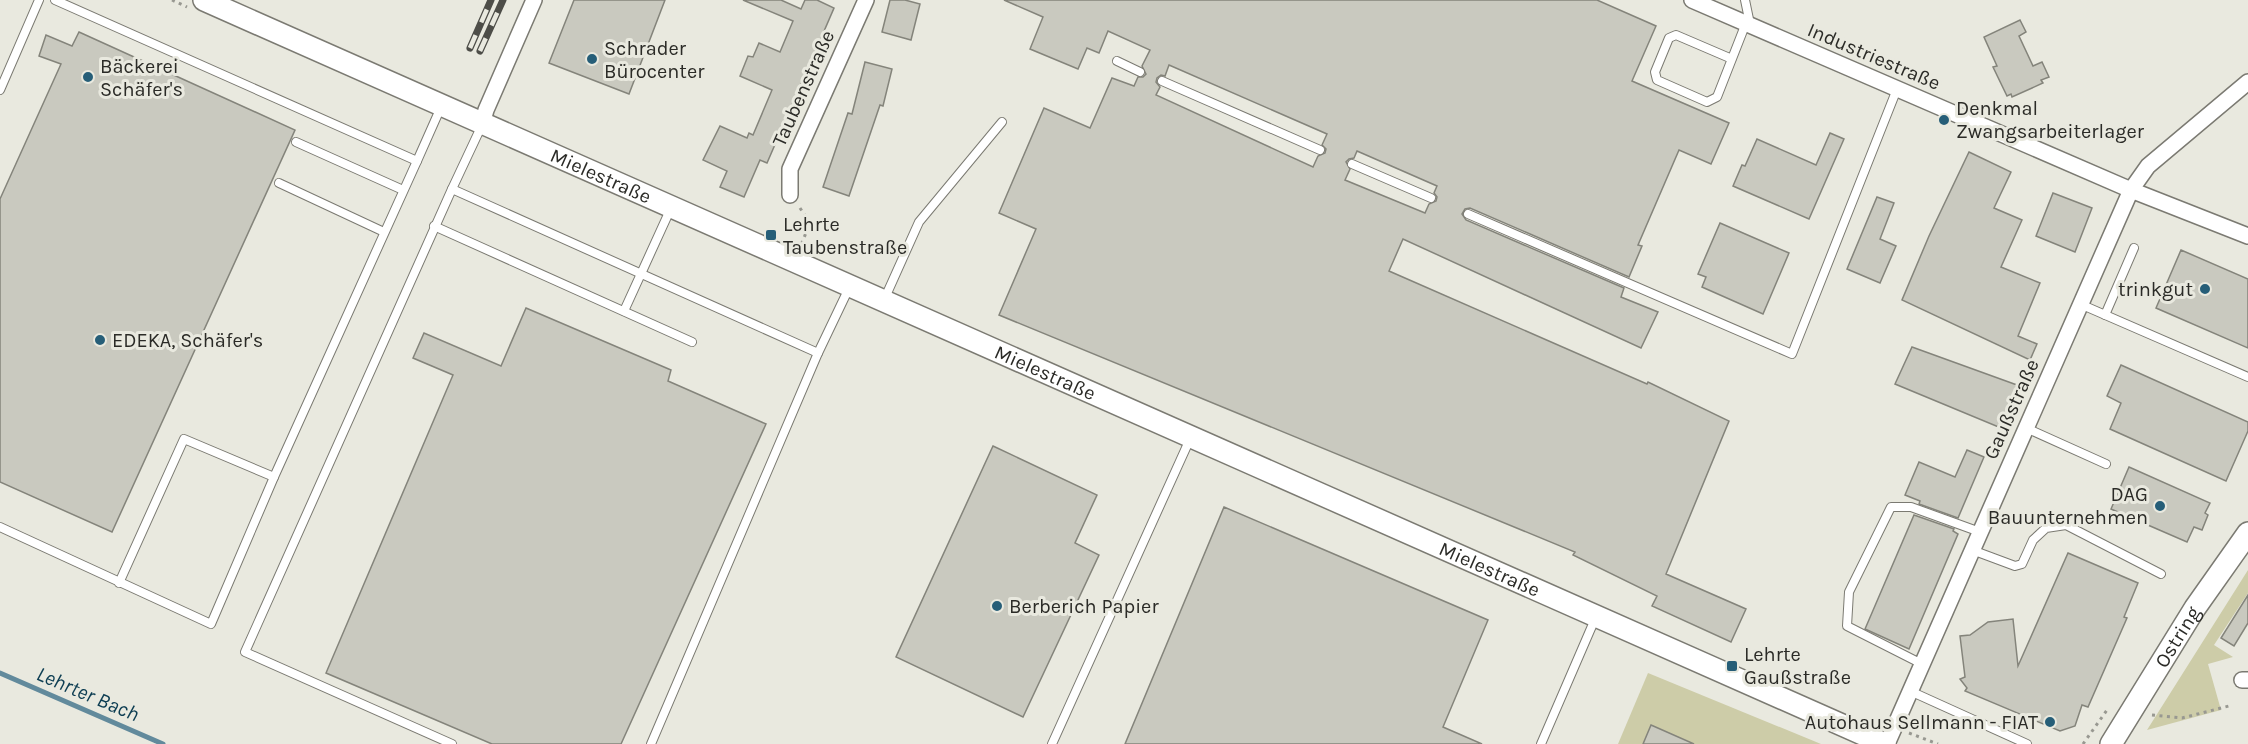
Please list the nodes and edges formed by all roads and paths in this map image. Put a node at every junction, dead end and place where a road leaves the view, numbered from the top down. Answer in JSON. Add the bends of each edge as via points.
{"nodes":[{"id":1,"x":39,"y":0,"type":"edge"},
{"id":2,"x":55,"y":0,"type":"edge"},
{"id":3,"x":204,"y":0,"type":"edge"},
{"id":4,"x":534,"y":0,"type":"edge"},
{"id":5,"x":866,"y":0,"type":"edge"},
{"id":6,"x":1692,"y":0,"type":"edge"},
{"id":7,"x":1745,"y":0,"type":"edge"},
{"id":8,"x":1748,"y":24,"type":"junction"},
{"id":9,"x":1732,"y":59,"type":"junction"},
{"id":10,"x":1116,"y":61,"type":"dead end"},
{"id":11,"x":1140,"y":72,"type":"dead end"},
{"id":12,"x":1162,"y":81,"type":"dead end"},
{"id":13,"x":2248,"y":82,"type":"edge"},
{"id":14,"x":1897,"y":89,"type":"junction"},
{"id":15,"x":0,"y":90,"type":"edge"},
{"id":16,"x":442,"y":106,"type":"junction"},
{"id":17,"x":1002,"y":122,"type":"dead end"},
{"id":18,"x":482,"y":124,"type":"junction"},
{"id":19,"x":296,"y":142,"type":"dead end"},
{"id":20,"x":1320,"y":150,"type":"dead end"},
{"id":21,"x":417,"y":161,"type":"junction"},
{"id":22,"x":1352,"y":164,"type":"dead end"},
{"id":23,"x":279,"y":183,"type":"dead end"},
{"id":24,"x":452,"y":189,"type":"junction"},
{"id":25,"x":403,"y":190,"type":"junction"},
{"id":26,"x":2131,"y":190,"type":"junction"},
{"id":27,"x":790,"y":195,"type":"joint"},
{"id":28,"x":1431,"y":198,"type":"dead end"},
{"id":29,"x":671,"y":207,"type":"junction"},
{"id":30,"x":1468,"y":214,"type":"dead end"},
{"id":31,"x":434,"y":226,"type":"junction"},
{"id":32,"x":384,"y":231,"type":"junction"},
{"id":33,"x":2248,"y":236,"type":"edge"},
{"id":34,"x":2134,"y":248,"type":"dead end"},
{"id":35,"x":794,"y":261,"type":"junction"},
{"id":36,"x":641,"y":274,"type":"junction"},
{"id":37,"x":850,"y":286,"type":"junction"},
{"id":38,"x":884,"y":301,"type":"junction"},
{"id":39,"x":2080,"y":304,"type":"junction"},
{"id":40,"x":624,"y":312,"type":"junction"},
{"id":41,"x":2105,"y":315,"type":"junction"},
{"id":42,"x":693,"y":342,"type":"dead end"},
{"id":43,"x":818,"y":353,"type":"junction"},
{"id":44,"x":2248,"y":377,"type":"edge"},
{"id":45,"x":2026,"y":428,"type":"junction"},
{"id":46,"x":1191,"y":436,"type":"junction"},
{"id":47,"x":2106,"y":464,"type":"dead end"},
{"id":48,"x":274,"y":477,"type":"junction"},
{"id":49,"x":0,"y":527,"type":"edge"},
{"id":50,"x":1980,"y":532,"type":"junction"},
{"id":51,"x":2248,"y":533,"type":"edge"},
{"id":52,"x":1972,"y":550,"type":"junction"},
{"id":53,"x":2161,"y":574,"type":"dead end"},
{"id":54,"x":119,"y":582,"type":"junction"},
{"id":55,"x":1596,"y":617,"type":"junction"},
{"id":56,"x":1922,"y":664,"type":"junction"},
{"id":57,"x":1910,"y":690,"type":"junction"},
{"id":58,"x":2229,"y":706,"type":"dead end"},
{"id":59,"x":2152,"y":715,"type":"dead end"},
{"id":60,"x":452,"y":744,"type":"edge"},
{"id":61,"x":651,"y":744,"type":"edge"},
{"id":62,"x":1052,"y":744,"type":"edge"},
{"id":63,"x":1541,"y":744,"type":"edge"},
{"id":64,"x":1886,"y":744,"type":"edge"},
{"id":65,"x":2027,"y":744,"type":"edge"},
{"id":66,"x":2111,"y":744,"type":"edge"}],
"edges":[{"from":1,"to":15,"type":"lane"},
{"from":2,"to":21,"type":"lane"},
{"from":3,"to":16,"type":"street","name":"Mielestraße"},
{"from":4,"to":18,"type":"street"},
{"from":5,"to":27,"type":"street","name":"Taubenstraße","via":[[790,169]]},
{"from":6,"to":8,"type":"street","name":"Industriestraße"},
{"from":7,"to":8,"type":"lane"},
{"from":8,"to":9,"type":"lane"},
{"from":8,"to":14,"type":"street","name":"Industriestraße"},
{"from":9,"to":9,"type":"lane","via":[[1717,97],[1707,102],[1657,80],[1655,72],[1669,38],[1676,35]]},
{"from":10,"to":11,"type":"lane"},
{"from":12,"to":20,"type":"lane"},
{"from":13,"to":26,"type":"street","name":"Gaußstraße","via":[[2148,166]]},
{"from":14,"to":26,"type":"street","name":"Industriestraße"},
{"from":14,"to":30,"type":"lane","via":[[1792,354]]},
{"from":16,"to":18,"type":"street","name":"Mielestraße"},
{"from":16,"to":21,"type":"lane"},
{"from":17,"to":38,"type":"lane","via":[[919,222]]},
{"from":18,"to":24,"type":"lane"},
{"from":18,"to":29,"type":"street","name":"Mielestraße"},
{"from":19,"to":25,"type":"lane"},
{"from":21,"to":25,"type":"lane"},
{"from":22,"to":28,"type":"lane"},
{"from":23,"to":32,"type":"lane"},
{"from":24,"to":31,"type":"lane"},
{"from":24,"to":36,"type":"lane"},
{"from":25,"to":32,"type":"lane"},
{"from":26,"to":33,"type":"street","name":"Industriestraße"},
{"from":26,"to":39,"type":"street","name":"Gaußstraße"},
{"from":27,"to":35,"type":"path","via":[[810,223]]},
{"from":29,"to":35,"type":"street","name":"Mielestraße"},
{"from":29,"to":36,"type":"lane"},
{"from":31,"to":40,"type":"lane"},
{"from":31,"to":60,"type":"lane","via":[[245,652]]},
{"from":32,"to":48,"type":"lane"},
{"from":34,"to":41,"type":"lane"},
{"from":35,"to":37,"type":"street","name":"Mielestraße"},
{"from":36,"to":40,"type":"lane"},
{"from":36,"to":43,"type":"lane"},
{"from":37,"to":38,"type":"street","name":"Mielestraße"},
{"from":37,"to":43,"type":"lane"},
{"from":38,"to":46,"type":"street","name":"Mielestraße"},
{"from":39,"to":41,"type":"lane"},
{"from":39,"to":45,"type":"street","name":"Gaußstraße"},
{"from":40,"to":42,"type":"lane"},
{"from":41,"to":44,"type":"lane"},
{"from":43,"to":61,"type":"lane"},
{"from":45,"to":47,"type":"lane"},
{"from":45,"to":50,"type":"street","name":"Gaußstraße"},
{"from":46,"to":55,"type":"street","name":"Mielestraße"},
{"from":46,"to":62,"type":"lane"},
{"from":48,"to":54,"type":"lane","via":[[184,439]]},
{"from":48,"to":54,"type":"lane","via":[[211,624]]},
{"from":49,"to":54,"type":"lane"},
{"from":50,"to":52,"type":"street","name":"Gaußstraße"},
{"from":50,"to":56,"type":"lane","via":[[1911,507],[1891,507],[1849,592],[1848,626]]},
{"from":51,"to":66,"type":"street","name":"Ostring","via":[[2195,608]]},
{"from":52,"to":53,"type":"lane","via":[[2015,566],[2022,564],[2033,540],[2046,528],[2066,525]]},
{"from":52,"to":56,"type":"street","name":"Gaußstraße"},
{"from":55,"to":63,"type":"lane"},
{"from":55,"to":64,"type":"street","name":"Mielestraße"},
{"from":56,"to":57,"type":"street","name":"Gaußstraße"},
{"from":57,"to":64,"type":"street","name":"Gaußstraße"},
{"from":57,"to":65,"type":"lane"},
{"from":58,"to":59,"type":"path","via":[[2182,718]]}]}
